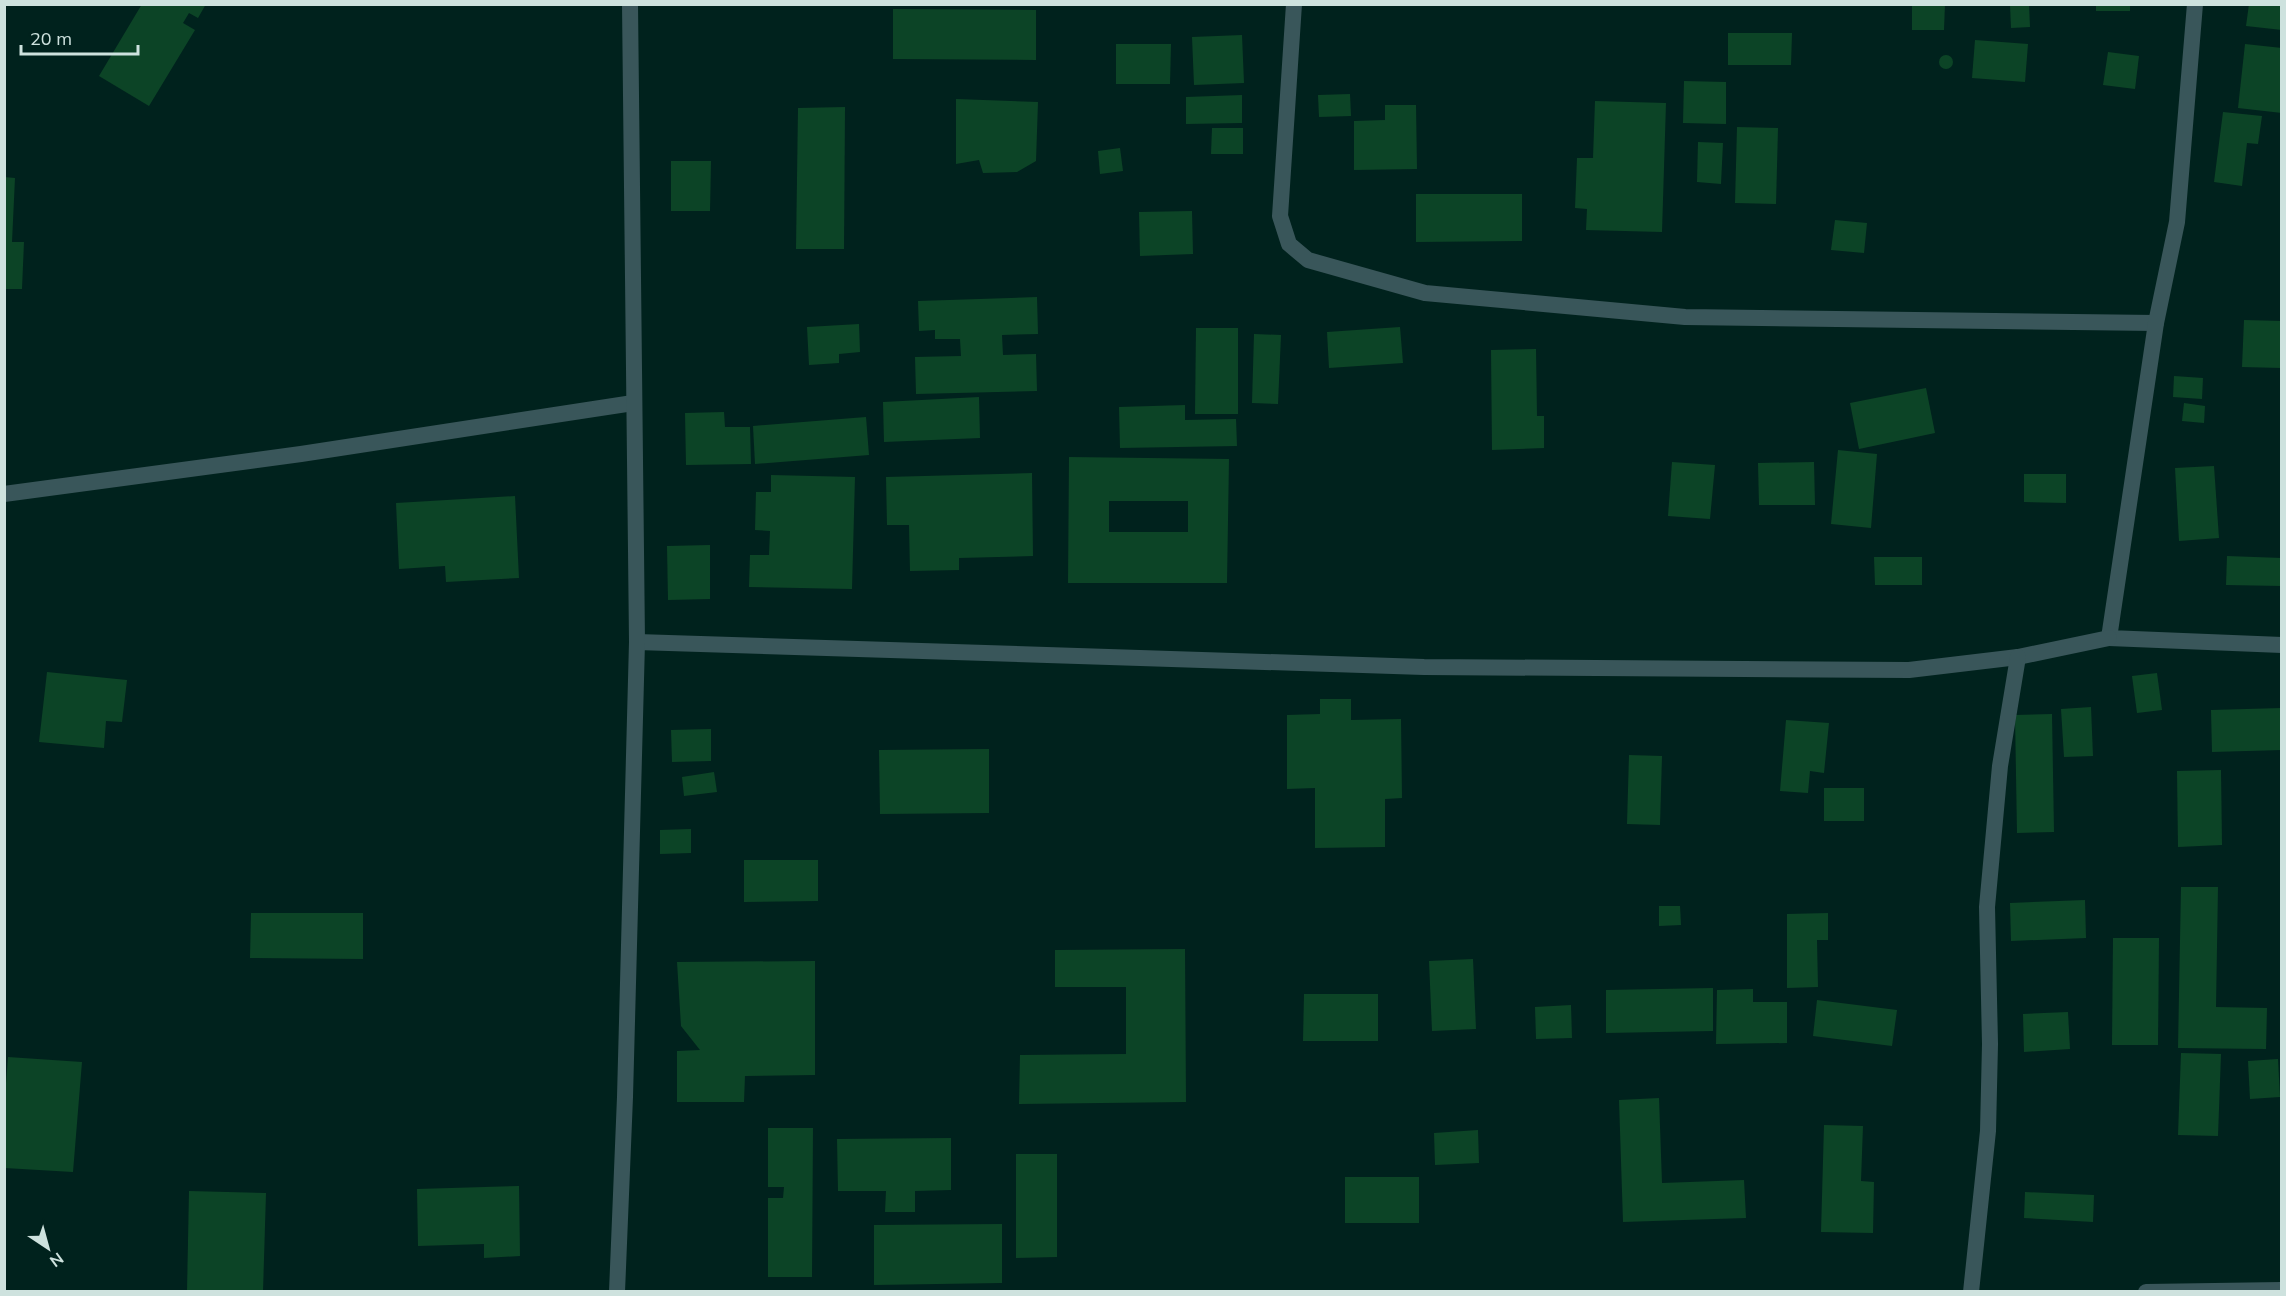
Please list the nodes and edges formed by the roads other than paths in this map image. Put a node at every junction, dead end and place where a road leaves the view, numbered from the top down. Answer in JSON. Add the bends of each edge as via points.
{"nodes":[{"id":1,"x":630,"y":4,"type":"edge"},
{"id":2,"x":1294,"y":4,"type":"edge"},
{"id":3,"x":2195,"y":4,"type":"edge"},
{"id":4,"x":2156,"y":323,"type":"junction"},
{"id":5,"x":633,"y":403,"type":"junction"},
{"id":6,"x":4,"y":494,"type":"edge"},
{"id":7,"x":2109,"y":638,"type":"junction"},
{"id":8,"x":637,"y":642,"type":"junction"},
{"id":9,"x":2282,"y":645,"type":"edge"},
{"id":10,"x":2018,"y":657,"type":"junction"},
{"id":11,"x":2282,"y":1290,"type":"edge"},
{"id":12,"x":617,"y":1292,"type":"edge"},
{"id":13,"x":1971,"y":1292,"type":"edge"},
{"id":14,"x":2146,"y":1292,"type":"edge"}],
"edges":[{"from":1,"to":5,"type":"street"},
{"from":2,"to":4,"type":"street","via":[[1280,216],[1289,244],[1308,260],[1425,292],[1684,317]]},
{"from":3,"to":4,"type":"street","via":[[2177,222]]},
{"from":4,"to":7,"type":"street"},
{"from":5,"to":6,"type":"street"},
{"from":5,"to":8,"type":"street"},
{"from":7,"to":9,"type":"street"},
{"from":7,"to":10,"type":"street"},
{"from":8,"to":10,"type":"street","via":[[1424,667],[1909,670]]},
{"from":8,"to":12,"type":"street"},
{"from":10,"to":13,"type":"street","via":[[2000,766],[1987,907],[1988,1131]]},
{"from":11,"to":14,"type":"street"}]}
